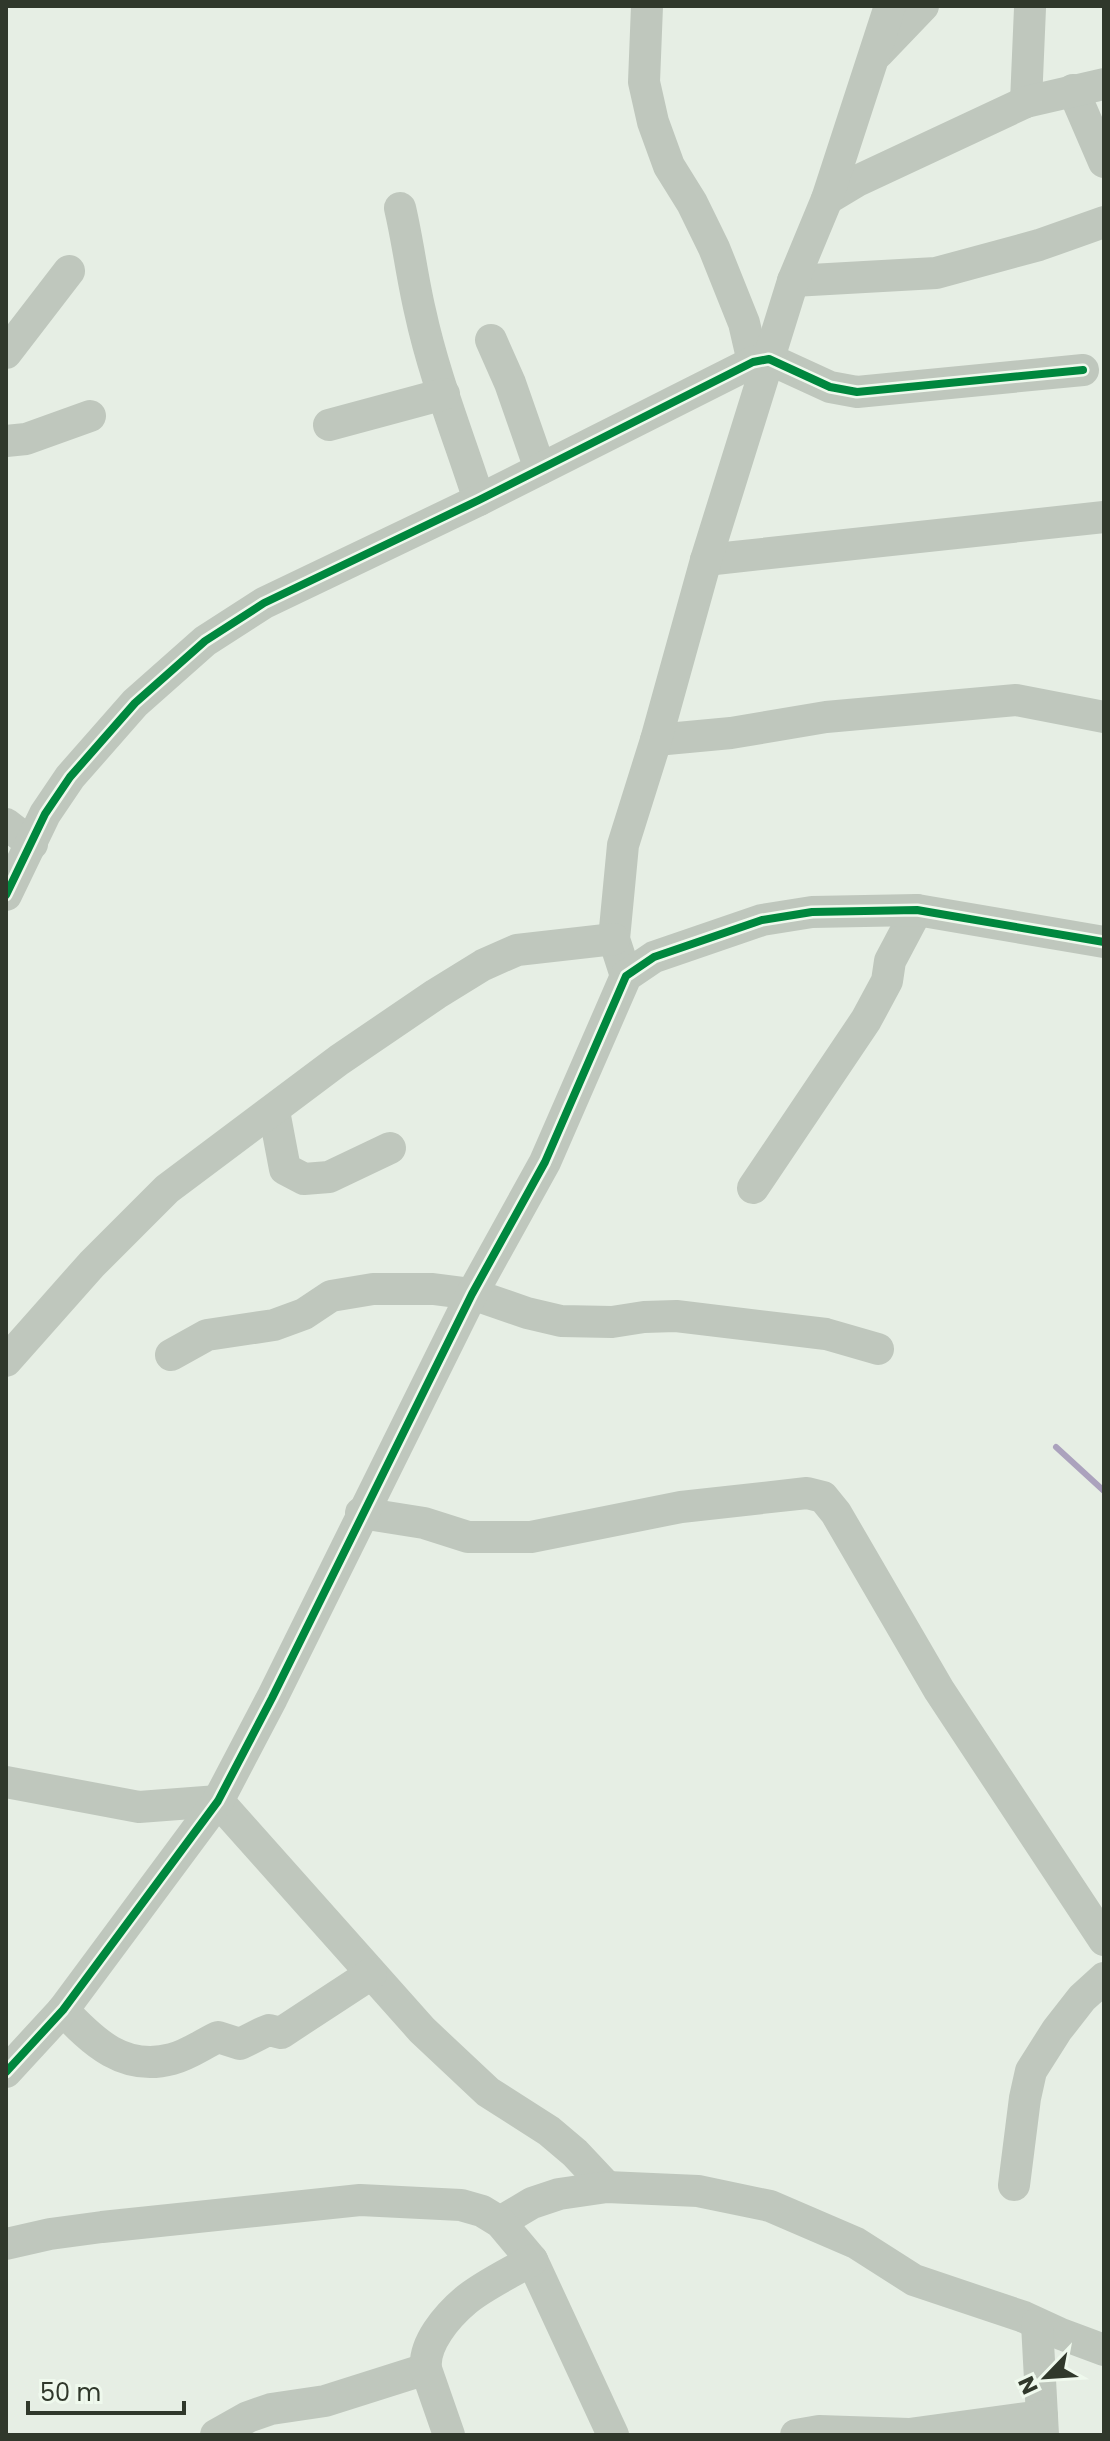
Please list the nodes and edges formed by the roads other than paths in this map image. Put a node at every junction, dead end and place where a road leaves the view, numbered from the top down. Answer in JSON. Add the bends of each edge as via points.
{"nodes":[{"id":1,"x":647,"y":6,"type":"edge"},
{"id":2,"x":890,"y":6,"type":"edge"},
{"id":3,"x":923,"y":6,"type":"edge"},
{"id":4,"x":1030,"y":8,"type":"edge"},
{"id":5,"x":871,"y":60,"type":"junction"},
{"id":6,"x":1104,"y":84,"type":"edge"},
{"id":7,"x":1073,"y":90,"type":"junction"},
{"id":8,"x":1026,"y":102,"type":"junction"},
{"id":9,"x":1104,"y":162,"type":"edge"},
{"id":10,"x":827,"y":199,"type":"junction"},
{"id":11,"x":400,"y":208,"type":"dead end"},
{"id":12,"x":1104,"y":222,"type":"edge"},
{"id":13,"x":69,"y":271,"type":"dead end"},
{"id":14,"x":793,"y":281,"type":"junction"},
{"id":15,"x":491,"y":340,"type":"dead end"},
{"id":16,"x":6,"y":353,"type":"edge"},
{"id":17,"x":761,"y":361,"type":"junction"},
{"id":18,"x":1083,"y":370,"type":"dead end"},
{"id":19,"x":444,"y":394,"type":"junction"},
{"id":20,"x":90,"y":416,"type":"dead end"},
{"id":21,"x":329,"y":425,"type":"dead end"},
{"id":22,"x":6,"y":441,"type":"edge"},
{"id":23,"x":540,"y":469,"type":"junction"},
{"id":24,"x":479,"y":500,"type":"junction"},
{"id":25,"x":1104,"y":517,"type":"edge"},
{"id":26,"x":706,"y":560,"type":"junction"},
{"id":27,"x":1104,"y":717,"type":"edge"},
{"id":28,"x":656,"y":740,"type":"junction"},
{"id":29,"x":6,"y":824,"type":"edge"},
{"id":30,"x":32,"y":844,"type":"junction"},
{"id":31,"x":6,"y":895,"type":"edge"},
{"id":32,"x":917,"y":910,"type":"junction"},
{"id":33,"x":614,"y":939,"type":"junction"},
{"id":34,"x":1104,"y":942,"type":"edge"},
{"id":35,"x":626,"y":976,"type":"junction"},
{"id":36,"x":274,"y":1111,"type":"junction"},
{"id":37,"x":390,"y":1148,"type":"dead end"},
{"id":38,"x":753,"y":1188,"type":"dead end"},
{"id":39,"x":472,"y":1294,"type":"junction"},
{"id":40,"x":878,"y":1349,"type":"dead end"},
{"id":41,"x":171,"y":1355,"type":"dead end"},
{"id":42,"x":6,"y":1361,"type":"edge"},
{"id":43,"x":361,"y":1513,"type":"junction"},
{"id":44,"x":6,"y":1782,"type":"edge"},
{"id":45,"x":218,"y":1801,"type":"junction"},
{"id":46,"x":1104,"y":1940,"type":"edge"},
{"id":47,"x":371,"y":1974,"type":"junction"},
{"id":48,"x":1104,"y":1978,"type":"edge"},
{"id":49,"x":63,"y":2010,"type":"junction"},
{"id":50,"x":6,"y":2072,"type":"edge"},
{"id":51,"x":1014,"y":2185,"type":"dead end"},
{"id":52,"x":607,"y":2187,"type":"junction"},
{"id":53,"x":500,"y":2222,"type":"junction"},
{"id":54,"x":6,"y":2244,"type":"edge"},
{"id":55,"x":532,"y":2260,"type":"junction"},
{"id":56,"x":1037,"y":2324,"type":"junction"},
{"id":57,"x":1104,"y":2350,"type":"edge"},
{"id":58,"x":426,"y":2369,"type":"junction"},
{"id":59,"x":1042,"y":2425,"type":"edge"},
{"id":60,"x":216,"y":2435,"type":"edge"},
{"id":61,"x":449,"y":2435,"type":"edge"},
{"id":62,"x":613,"y":2435,"type":"edge"},
{"id":63,"x":796,"y":2435,"type":"edge"}],
"edges":[{"from":1,"to":17,"type":"street","via":[[644,82],[653,122]]},
{"from":2,"to":5,"type":"street"},
{"from":3,"to":5,"type":"street"},
{"from":4,"to":8,"type":"street"},
{"from":5,"to":10,"type":"street"},
{"from":6,"to":7,"type":"street"},
{"from":7,"to":8,"type":"street"},
{"from":7,"to":9,"type":"street"},
{"from":8,"to":10,"type":"street"},
{"from":10,"to":14,"type":"street"},
{"from":11,"to":19,"type":"street","via":[[420,312]]},
{"from":12,"to":14,"type":"street","via":[[936,273]]},
{"from":13,"to":16,"type":"street"},
{"from":14,"to":17,"type":"street"},
{"from":15,"to":23,"type":"street"},
{"from":17,"to":18,"type":"street","via":[[857,392]]},
{"from":17,"to":23,"type":"street"},
{"from":17,"to":26,"type":"street"},
{"from":19,"to":21,"type":"street"},
{"from":19,"to":24,"type":"street"},
{"from":20,"to":22,"type":"street"},
{"from":23,"to":24,"type":"street"},
{"from":24,"to":30,"type":"street","via":[[264,603],[205,641],[135,703],[70,777]]},
{"from":25,"to":26,"type":"street"},
{"from":26,"to":28,"type":"street"},
{"from":27,"to":28,"type":"street","via":[[1016,700],[826,717]]},
{"from":28,"to":33,"type":"street","via":[[623,845]]},
{"from":29,"to":30,"type":"street"},
{"from":30,"to":31,"type":"street"},
{"from":32,"to":34,"type":"street"},
{"from":32,"to":35,"type":"street","via":[[812,912],[762,920],[654,957]]},
{"from":32,"to":38,"type":"street","via":[[866,1020]]},
{"from":33,"to":35,"type":"street"},
{"from":33,"to":36,"type":"street","via":[[517,950],[483,965],[351,1052]]},
{"from":35,"to":39,"type":"street","via":[[545,1162]]},
{"from":36,"to":37,"type":"street","via":[[285,1169],[304,1179],[329,1177]]},
{"from":36,"to":42,"type":"street","via":[[167,1189]]},
{"from":39,"to":40,"type":"street","via":[[561,1321],[676,1316],[826,1334]]},
{"from":39,"to":41,"type":"street","via":[[373,1289],[331,1296],[294,1318],[207,1335]]},
{"from":39,"to":43,"type":"street"},
{"from":43,"to":45,"type":"street"},
{"from":43,"to":46,"type":"street","via":[[424,1523],[468,1537],[531,1537],[681,1507],[807,1493],[823,1497],[939,1690]]},
{"from":44,"to":45,"type":"street","via":[[139,1807]]},
{"from":45,"to":47,"type":"street"},
{"from":45,"to":49,"type":"street"},
{"from":47,"to":49,"type":"street","via":[[281,2033],[269,2030],[240,2044],[218,2037],[172,2059],[148,2062],[108,2052]]},
{"from":47,"to":52,"type":"street","via":[[466,2074],[549,2131]]},
{"from":48,"to":51,"type":"street","via":[[1074,2008],[1031,2071]]},
{"from":49,"to":50,"type":"street"},
{"from":52,"to":53,"type":"street","via":[[559,2194]]},
{"from":52,"to":56,"type":"street","via":[[698,2191],[770,2206],[856,2243],[914,2280]]},
{"from":53,"to":54,"type":"street","via":[[461,2205],[360,2200],[89,2229]]},
{"from":53,"to":55,"type":"street"},
{"from":55,"to":58,"type":"street","via":[[466,2300],[428,2347]]},
{"from":55,"to":62,"type":"street"},
{"from":56,"to":57,"type":"street"},
{"from":56,"to":59,"type":"street"},
{"from":58,"to":60,"type":"street","via":[[325,2401],[271,2409]]},
{"from":58,"to":61,"type":"street"},
{"from":59,"to":63,"type":"street"}]}
